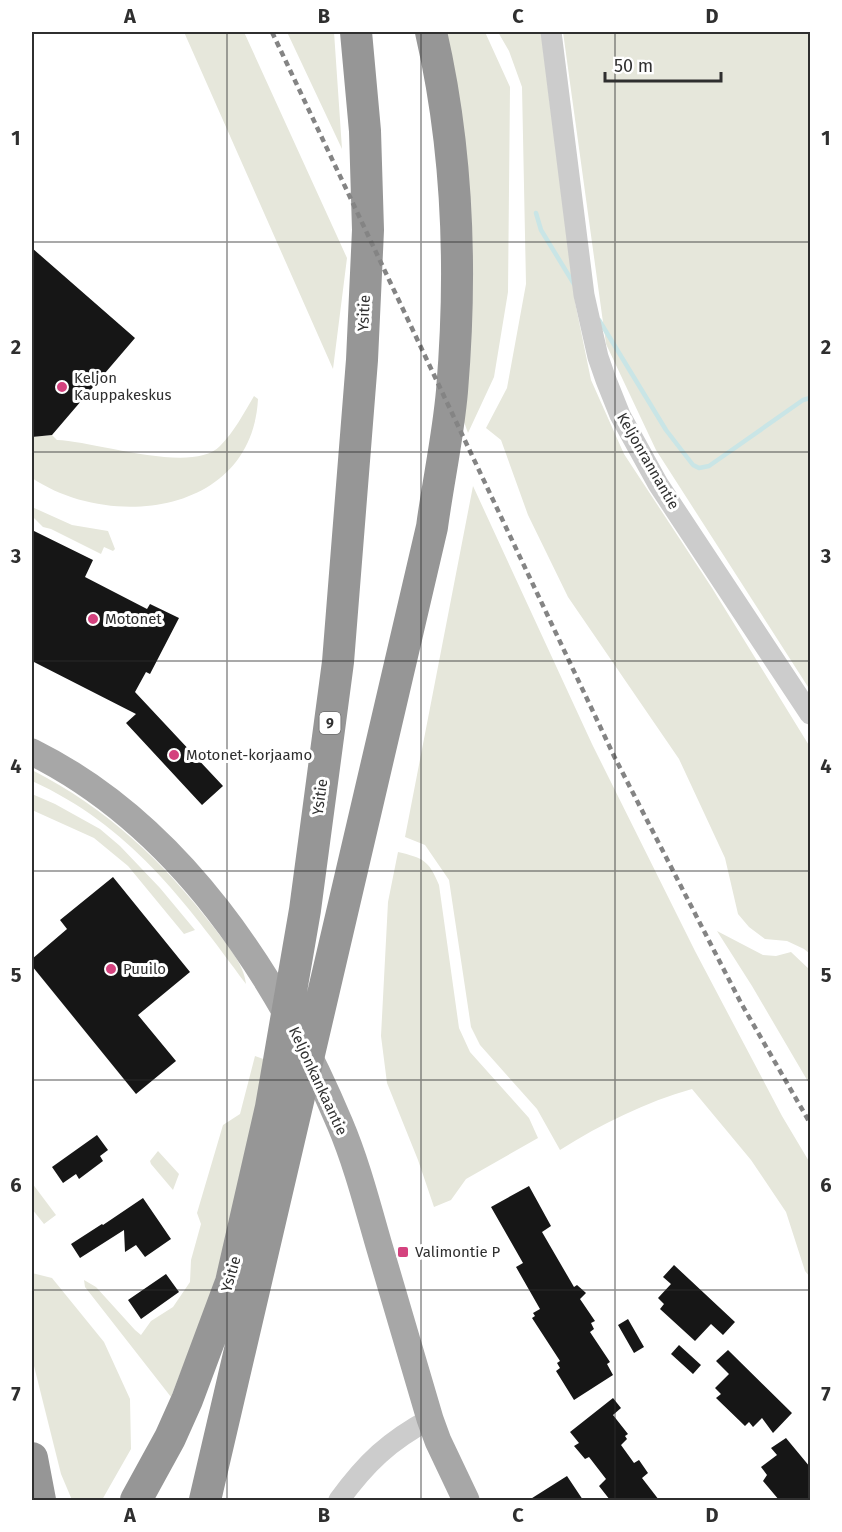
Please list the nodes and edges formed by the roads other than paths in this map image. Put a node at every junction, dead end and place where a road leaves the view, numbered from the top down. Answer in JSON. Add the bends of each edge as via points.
{"nodes":[{"id":1,"x":356,"y":32,"type":"edge"},
{"id":2,"x":431,"y":32,"type":"edge"},
{"id":3,"x":551,"y":32,"type":"edge"},
{"id":4,"x":810,"y":714,"type":"edge"},
{"id":5,"x":32,"y":752,"type":"edge"},
{"id":6,"x":430,"y":1419,"type":"junction"},
{"id":7,"x":32,"y":1458,"type":"edge"},
{"id":8,"x":206,"y":1496,"type":"edge"},
{"id":9,"x":40,"y":1500,"type":"edge"},
{"id":10,"x":136,"y":1500,"type":"edge"},
{"id":11,"x":339,"y":1500,"type":"edge"},
{"id":12,"x":466,"y":1500,"type":"edge"}],
"edges":[{"from":1,"to":10,"type":"highway","name":"Ysitie","number":"9","via":[[368,230],[362,360],[338,662],[305,910],[272,1107],[231,1282],[187,1400]]},
{"from":2,"to":8,"type":"highway","via":[[449,148],[456,222],[457,297],[452,393],[432,527]]},
{"from":3,"to":4,"type":"street","name":"Keljonrannantie","via":[[584,295],[606,380],[620,415],[658,484]]},
{"from":5,"to":6,"type":"main road","name":"Keljonkankaantie","via":[[104,796],[159,843],[188,873],[255,963],[341,1125]]},
{"from":6,"to":11,"type":"street","via":[[395,1440],[361,1470]]},
{"from":6,"to":12,"type":"main road","name":"Keljonkankaantie"},
{"from":7,"to":9,"type":"highway"}]}
